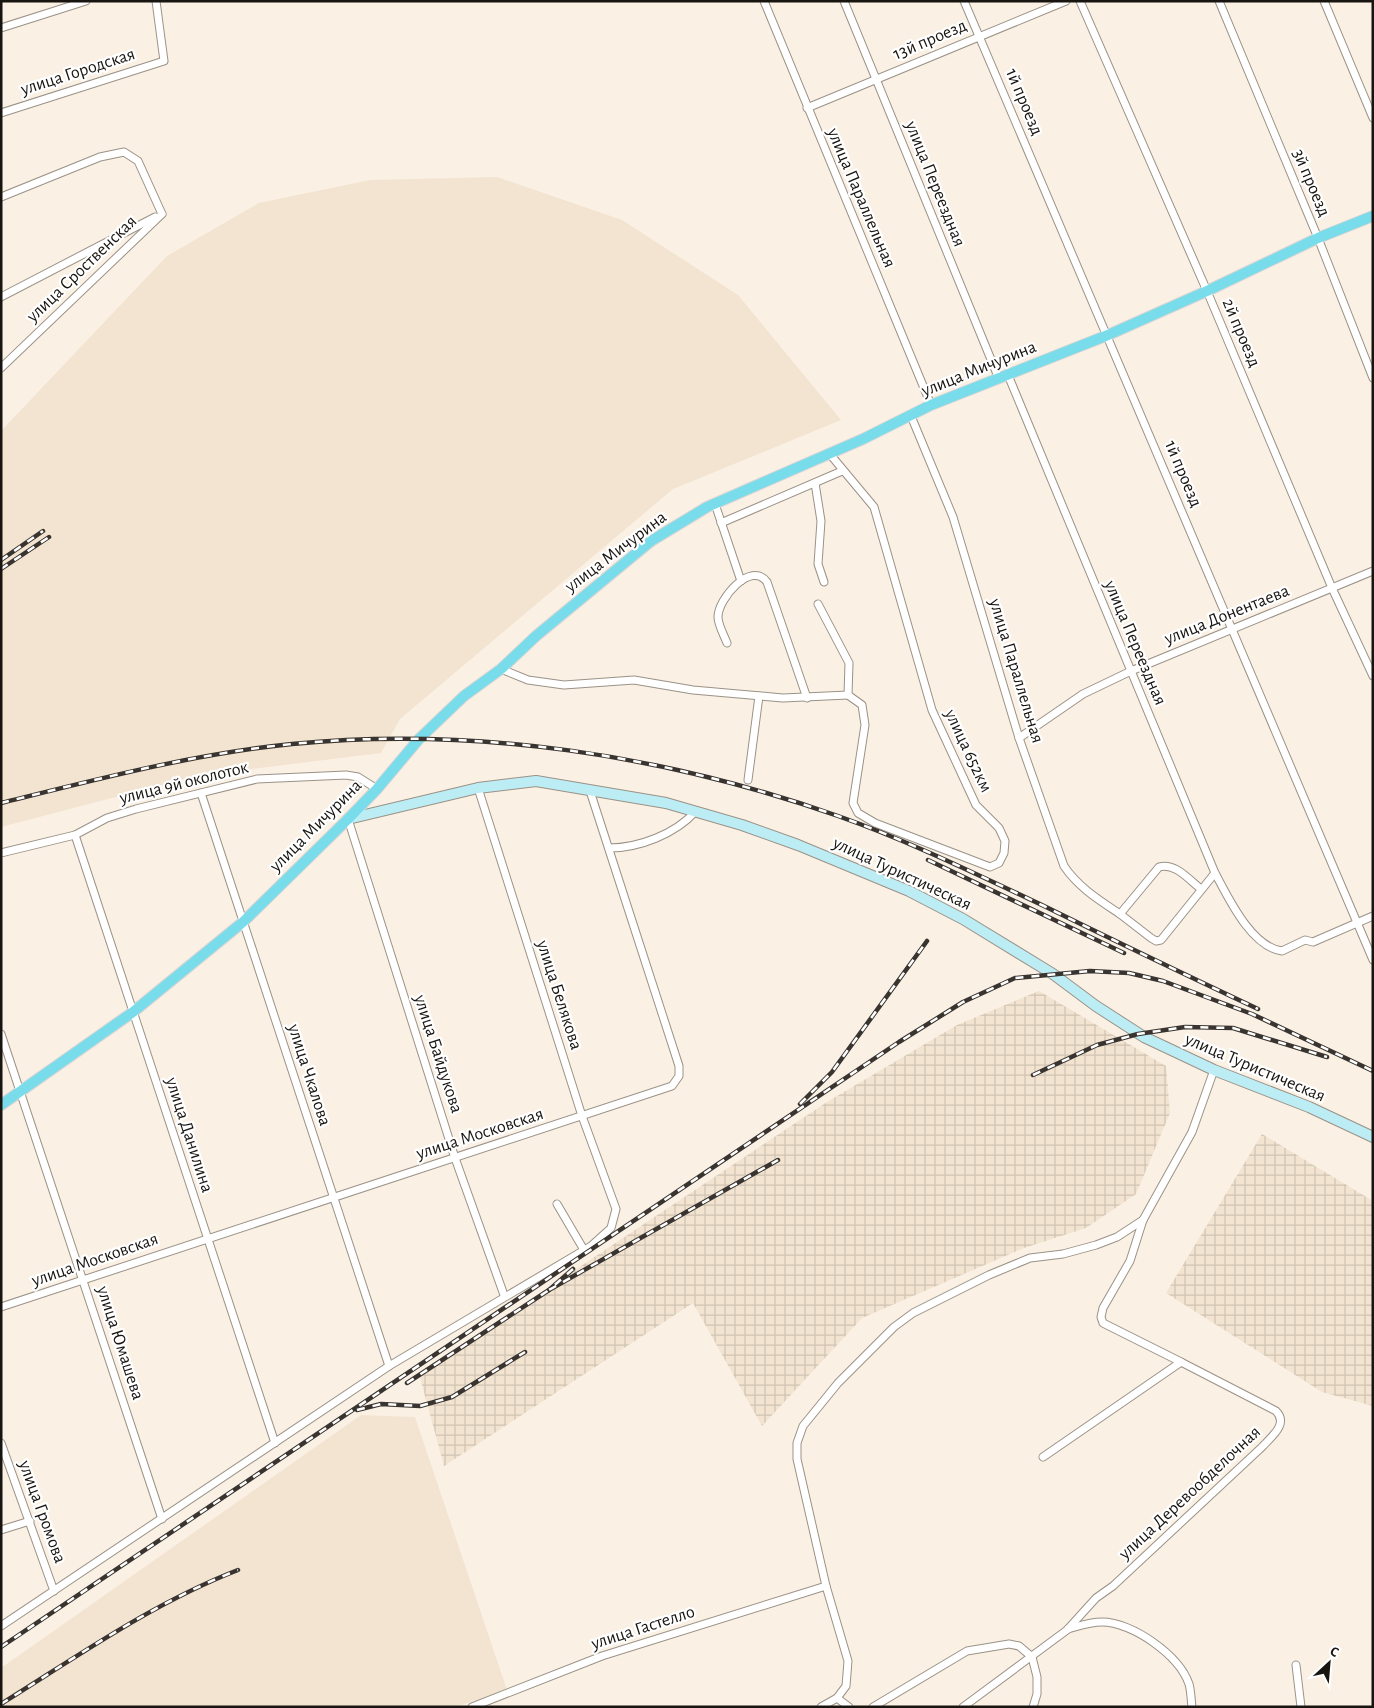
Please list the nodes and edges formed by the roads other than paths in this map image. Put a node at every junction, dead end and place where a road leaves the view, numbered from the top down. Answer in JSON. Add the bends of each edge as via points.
{"nodes":[{"id":1,"x":86,"y":1,"type":"edge"},
{"id":2,"x":156,"y":1,"type":"edge"},
{"id":3,"x":764,"y":1,"type":"edge"},
{"id":4,"x":844,"y":1,"type":"edge"},
{"id":5,"x":964,"y":1,"type":"edge"},
{"id":6,"x":1066,"y":1,"type":"edge"},
{"id":7,"x":1219,"y":1,"type":"edge"},
{"id":8,"x":1324,"y":1,"type":"edge"},
{"id":9,"x":1082,"y":2,"type":"edge"},
{"id":10,"x":1,"y":28,"type":"edge"},
{"id":11,"x":979,"y":36,"type":"junction"},
{"id":12,"x":875,"y":79,"type":"junction"},
{"id":13,"x":807,"y":108,"type":"junction"},
{"id":14,"x":1,"y":113,"type":"edge"},
{"id":15,"x":1373,"y":118,"type":"edge"},
{"id":16,"x":1,"y":197,"type":"edge"},
{"id":17,"x":162,"y":214,"type":"junction"},
{"id":18,"x":1373,"y":216,"type":"edge"},
{"id":19,"x":1318,"y":238,"type":"junction"},
{"id":20,"x":1207,"y":291,"type":"junction"},
{"id":21,"x":1,"y":297,"type":"edge"},
{"id":22,"x":1108,"y":335,"type":"junction"},
{"id":23,"x":1,"y":368,"type":"edge"},
{"id":24,"x":1004,"y":377,"type":"junction"},
{"id":25,"x":1373,"y":378,"type":"edge"},
{"id":26,"x":931,"y":405,"type":"junction"},
{"id":27,"x":911,"y":416,"type":"junction"},
{"id":28,"x":829,"y":453,"type":"junction"},
{"id":29,"x":842,"y":471,"type":"junction"},
{"id":30,"x":815,"y":483,"type":"junction"},
{"id":31,"x":715,"y":504,"type":"junction"},
{"id":32,"x":721,"y":523,"type":"junction"},
{"id":33,"x":1373,"y":571,"type":"edge"},
{"id":34,"x":741,"y":581,"type":"junction"},
{"id":35,"x":824,"y":582,"type":"dead end"},
{"id":36,"x":1332,"y":588,"type":"junction"},
{"id":37,"x":818,"y":604,"type":"dead end"},
{"id":38,"x":1232,"y":628,"type":"junction"},
{"id":39,"x":727,"y":643,"type":"dead end"},
{"id":40,"x":501,"y":669,"type":"junction"},
{"id":41,"x":1131,"y":671,"type":"junction"},
{"id":42,"x":1373,"y":676,"type":"edge"},
{"id":43,"x":848,"y":695,"type":"junction"},
{"id":44,"x":759,"y":696,"type":"junction"},
{"id":45,"x":807,"y":698,"type":"junction"},
{"id":46,"x":1019,"y":738,"type":"junction"},
{"id":47,"x":748,"y":780,"type":"dead end"},
{"id":48,"x":478,"y":788,"type":"junction"},
{"id":49,"x":377,"y":790,"type":"junction"},
{"id":50,"x":590,"y":791,"type":"junction"},
{"id":51,"x":201,"y":793,"type":"junction"},
{"id":52,"x":695,"y":812,"type":"junction"},
{"id":53,"x":348,"y":819,"type":"junction"},
{"id":54,"x":75,"y":835,"type":"junction"},
{"id":55,"x":609,"y":848,"type":"junction"},
{"id":56,"x":1,"y":853,"type":"edge"},
{"id":57,"x":1215,"y":873,"type":"junction"},
{"id":58,"x":1201,"y":889,"type":"junction"},
{"id":59,"x":1120,"y":914,"type":"junction"},
{"id":60,"x":1373,"y":916,"type":"edge"},
{"id":61,"x":243,"y":922,"type":"junction"},
{"id":62,"x":1358,"y":923,"type":"junction"},
{"id":63,"x":1373,"y":960,"type":"edge"},
{"id":64,"x":132,"y":1012,"type":"junction"},
{"id":65,"x":1,"y":1034,"type":"edge"},
{"id":66,"x":1214,"y":1070,"type":"junction"},
{"id":67,"x":20,"y":1092,"type":"junction"},
{"id":68,"x":1,"y":1105,"type":"edge"},
{"id":69,"x":582,"y":1116,"type":"junction"},
{"id":70,"x":1373,"y":1137,"type":"edge"},
{"id":71,"x":455,"y":1158,"type":"junction"},
{"id":72,"x":333,"y":1197,"type":"junction"},
{"id":73,"x":556,"y":1204,"type":"dead end"},
{"id":74,"x":1143,"y":1220,"type":"junction"},
{"id":75,"x":207,"y":1238,"type":"junction"},
{"id":76,"x":584,"y":1250,"type":"junction"},
{"id":77,"x":83,"y":1280,"type":"junction"},
{"id":78,"x":504,"y":1295,"type":"junction"},
{"id":79,"x":1,"y":1307,"type":"edge"},
{"id":80,"x":1181,"y":1362,"type":"junction"},
{"id":81,"x":389,"y":1366,"type":"junction"},
{"id":82,"x":1,"y":1443,"type":"edge"},
{"id":83,"x":275,"y":1443,"type":"junction"},
{"id":84,"x":1043,"y":1457,"type":"dead end"},
{"id":85,"x":162,"y":1519,"type":"junction"},
{"id":86,"x":30,"y":1521,"type":"junction"},
{"id":87,"x":1,"y":1530,"type":"edge"},
{"id":88,"x":826,"y":1586,"type":"junction"},
{"id":89,"x":54,"y":1591,"type":"junction"},
{"id":90,"x":1,"y":1626,"type":"edge"},
{"id":91,"x":1067,"y":1630,"type":"junction"},
{"id":92,"x":1032,"y":1657,"type":"junction"},
{"id":93,"x":1296,"y":1665,"type":"dead end"},
{"id":94,"x":836,"y":1698,"type":"junction"},
{"id":95,"x":472,"y":1707,"type":"edge"},
{"id":96,"x":821,"y":1707,"type":"edge"},
{"id":97,"x":849,"y":1707,"type":"edge"},
{"id":98,"x":873,"y":1707,"type":"edge"},
{"id":99,"x":963,"y":1707,"type":"edge"},
{"id":100,"x":1033,"y":1707,"type":"edge"},
{"id":101,"x":1192,"y":1707,"type":"edge"},
{"id":102,"x":1301,"y":1707,"type":"edge"}],
"edges":[{"from":1,"to":10,"type":"street"},
{"from":2,"to":14,"type":"street","name":"улица Городская","via":[[164,61]]},
{"from":3,"to":13,"type":"street","name":"улица Параллельная"},
{"from":4,"to":12,"type":"street","name":"улица Переездная"},
{"from":5,"to":11,"type":"street","name":"1й проезд"},
{"from":6,"to":11,"type":"street","name":"13й проезд"},
{"from":7,"to":19,"type":"street","name":"3й проезд"},
{"from":8,"to":15,"type":"street"},
{"from":9,"to":20,"type":"street","name":"2й проезд"},
{"from":11,"to":12,"type":"street","name":"13й проезд"},
{"from":11,"to":22,"type":"street","name":"1й проезд"},
{"from":12,"to":13,"type":"street","name":"13й проезд"},
{"from":12,"to":24,"type":"street","name":"улица Переездная"},
{"from":13,"to":26,"type":"street","name":"улица Параллельная"},
{"from":16,"to":17,"type":"street","via":[[100,157],[124,152],[138,161]]},
{"from":17,"to":21,"type":"street"},
{"from":17,"to":23,"type":"street","name":"улица Сроственская"},
{"from":18,"to":19,"type":"main road","name":"улица Мичурина"},
{"from":19,"to":20,"type":"main road","name":"улица Мичурина"},
{"from":19,"to":25,"type":"street","name":"3й проезд"},
{"from":20,"to":22,"type":"main road","name":"улица Мичурина"},
{"from":20,"to":36,"type":"street","name":"2й проезд"},
{"from":22,"to":24,"type":"main road","name":"улица Мичурина"},
{"from":22,"to":38,"type":"street","name":"1й проезд"},
{"from":24,"to":26,"type":"main road","name":"улица Мичурина"},
{"from":24,"to":41,"type":"street","name":"улица Переездная"},
{"from":26,"to":27,"type":"main road","name":"улица Мичурина"},
{"from":27,"to":28,"type":"main road","name":"улица Мичурина"},
{"from":27,"to":46,"type":"street","name":"улица Параллельная","via":[[953,517]]},
{"from":28,"to":29,"type":"street","name":"улица 652км"},
{"from":28,"to":31,"type":"main road","name":"улица Мичурина"},
{"from":29,"to":30,"type":"street"},
{"from":29,"to":43,"type":"street","name":"улица 652км","via":[[874,507],[932,710],[976,805],[999,828],[1005,841],[999,863],[990,867],[858,813],[854,803],[865,725],[862,704]]},
{"from":30,"to":32,"type":"street"},
{"from":30,"to":35,"type":"street","via":[[822,521],[818,564]]},
{"from":31,"to":32,"type":"street"},
{"from":31,"to":40,"type":"main road","name":"улица Мичурина","via":[[643,547]]},
{"from":32,"to":34,"type":"street"},
{"from":33,"to":36,"type":"street","name":"улица Донентаева"},
{"from":34,"to":39,"type":"street","via":[[720,607],[718,618]]},
{"from":34,"to":45,"type":"street","via":[[756,575],[768,582]]},
{"from":36,"to":38,"type":"street","name":"улица Донентаева"},
{"from":36,"to":42,"type":"street","name":"2й проезд"},
{"from":37,"to":43,"type":"street","via":[[849,663]]},
{"from":38,"to":41,"type":"street","name":"улица Донентаева"},
{"from":38,"to":62,"type":"street","name":"1й проезд"},
{"from":40,"to":44,"type":"street","via":[[528,680],[564,685],[634,680],[692,690]]},
{"from":40,"to":49,"type":"main road","name":"улица Мичурина","via":[[464,696],[419,739]]},
{"from":41,"to":46,"type":"street","name":"улица Донентаева","via":[[1084,694]]},
{"from":41,"to":57,"type":"street","name":"улица Переездная"},
{"from":43,"to":45,"type":"street"},
{"from":44,"to":45,"type":"street"},
{"from":44,"to":47,"type":"street"},
{"from":46,"to":59,"type":"street","name":"улица Параллельная","via":[[1064,866],[1086,891]]},
{"from":48,"to":50,"type":"street","name":"улица Туристическая","via":[[536,781]]},
{"from":48,"to":53,"type":"street","name":"улица Туристическая"},
{"from":48,"to":69,"type":"street","name":"улица Белякова"},
{"from":49,"to":51,"type":"street","name":"улица 9й околоток","via":[[358,777],[346,775],[257,779]]},
{"from":49,"to":53,"type":"main road","name":"улица Мичурина"},
{"from":50,"to":52,"type":"street","name":"улица Туристическая","via":[[666,803]]},
{"from":50,"to":55,"type":"street","name":"улица Московская"},
{"from":51,"to":54,"type":"street","name":"улица 9й околоток","via":[[106,818]]},
{"from":51,"to":61,"type":"street","name":"улица Чкалова"},
{"from":52,"to":55,"type":"street","via":[[678,827],[644,842],[628,848]]},
{"from":52,"to":66,"type":"street","name":"улица Туристическая","via":[[798,845],[909,891],[963,919],[1053,974],[1144,1038]]},
{"from":53,"to":61,"type":"main road","name":"улица Мичурина"},
{"from":53,"to":71,"type":"street","name":"улица Байдукова"},
{"from":54,"to":56,"type":"street","name":"улица 9й околоток"},
{"from":54,"to":64,"type":"street","name":"улица Данилина"},
{"from":55,"to":69,"type":"street","name":"улица Московская","via":[[664,1013],[679,1066],[678,1076],[672,1086]]},
{"from":57,"to":58,"type":"street"},
{"from":57,"to":62,"type":"street","name":"улица Переездная","via":[[1240,919],[1270,946],[1282,951],[1305,940],[1314,942]]},
{"from":58,"to":59,"type":"street","via":[[1173,867],[1164,865],[1158,867]]},
{"from":58,"to":59,"type":"street","name":"улица Параллельная","via":[[1161,940],[1151,938]]},
{"from":60,"to":62,"type":"street"},
{"from":61,"to":64,"type":"main road","name":"улица Мичурина"},
{"from":61,"to":72,"type":"street","name":"улица Чкалова"},
{"from":62,"to":63,"type":"street","name":"1й проезд"},
{"from":64,"to":67,"type":"main road","name":"улица Мичурина"},
{"from":64,"to":75,"type":"street","name":"улица Данилина"},
{"from":65,"to":67,"type":"street","name":"улица Юмашева"},
{"from":66,"to":70,"type":"street","name":"улица Туристическая","via":[[1309,1107]]},
{"from":66,"to":74,"type":"street","via":[[1192,1132]]},
{"from":67,"to":68,"type":"main road","name":"улица Мичурина"},
{"from":67,"to":77,"type":"street","name":"улица Юмашева"},
{"from":69,"to":71,"type":"street","name":"улица Московская"},
{"from":69,"to":76,"type":"street","name":"улица Белякова","via":[[616,1209],[611,1228]]},
{"from":71,"to":72,"type":"street","name":"улица Московская"},
{"from":71,"to":78,"type":"street","name":"улица Байдукова"},
{"from":72,"to":75,"type":"street","name":"улица Московская"},
{"from":72,"to":81,"type":"street","name":"улица Чкалова"},
{"from":73,"to":76,"type":"street"},
{"from":74,"to":80,"type":"street","via":[[1130,1261],[1100,1317],[1103,1323]]},
{"from":74,"to":88,"type":"street","via":[[1117,1237],[1096,1245],[1030,1258],[913,1313],[894,1327],[838,1383],[803,1426],[797,1443],[797,1459]]},
{"from":75,"to":77,"type":"street","name":"улица Московская"},
{"from":75,"to":83,"type":"street","name":"улица Данилина"},
{"from":76,"to":78,"type":"street"},
{"from":77,"to":79,"type":"street","name":"улица Московская"},
{"from":77,"to":85,"type":"street","name":"улица Юмашева"},
{"from":78,"to":81,"type":"street"},
{"from":80,"to":84,"type":"street"},
{"from":80,"to":91,"type":"street","name":"улица Деревообделочная","via":[[1276,1411],[1282,1421],[1262,1447],[1113,1586],[1096,1598]]},
{"from":81,"to":83,"type":"street"},
{"from":82,"to":86,"type":"street","name":"улица Громова"},
{"from":83,"to":85,"type":"street"},
{"from":85,"to":89,"type":"street"},
{"from":86,"to":87,"type":"street"},
{"from":86,"to":89,"type":"street","name":"улица Громова"},
{"from":88,"to":94,"type":"street","via":[[848,1661],[846,1686]]},
{"from":88,"to":95,"type":"street","name":"улица Гастелло","via":[[602,1656]]},
{"from":89,"to":90,"type":"street"},
{"from":91,"to":92,"type":"street","name":"улица Деревообделочная"},
{"from":91,"to":101,"type":"street","via":[[1101,1622],[1130,1627],[1178,1665],[1189,1684]]},
{"from":92,"to":98,"type":"street","via":[[1019,1646],[1009,1644],[967,1651]]},
{"from":92,"to":99,"type":"street","name":"улица Деревообделочная"},
{"from":92,"to":100,"type":"street","via":[[1037,1686]]},
{"from":93,"to":102,"type":"street"},
{"from":94,"to":96,"type":"street"},
{"from":94,"to":97,"type":"street"}]}
